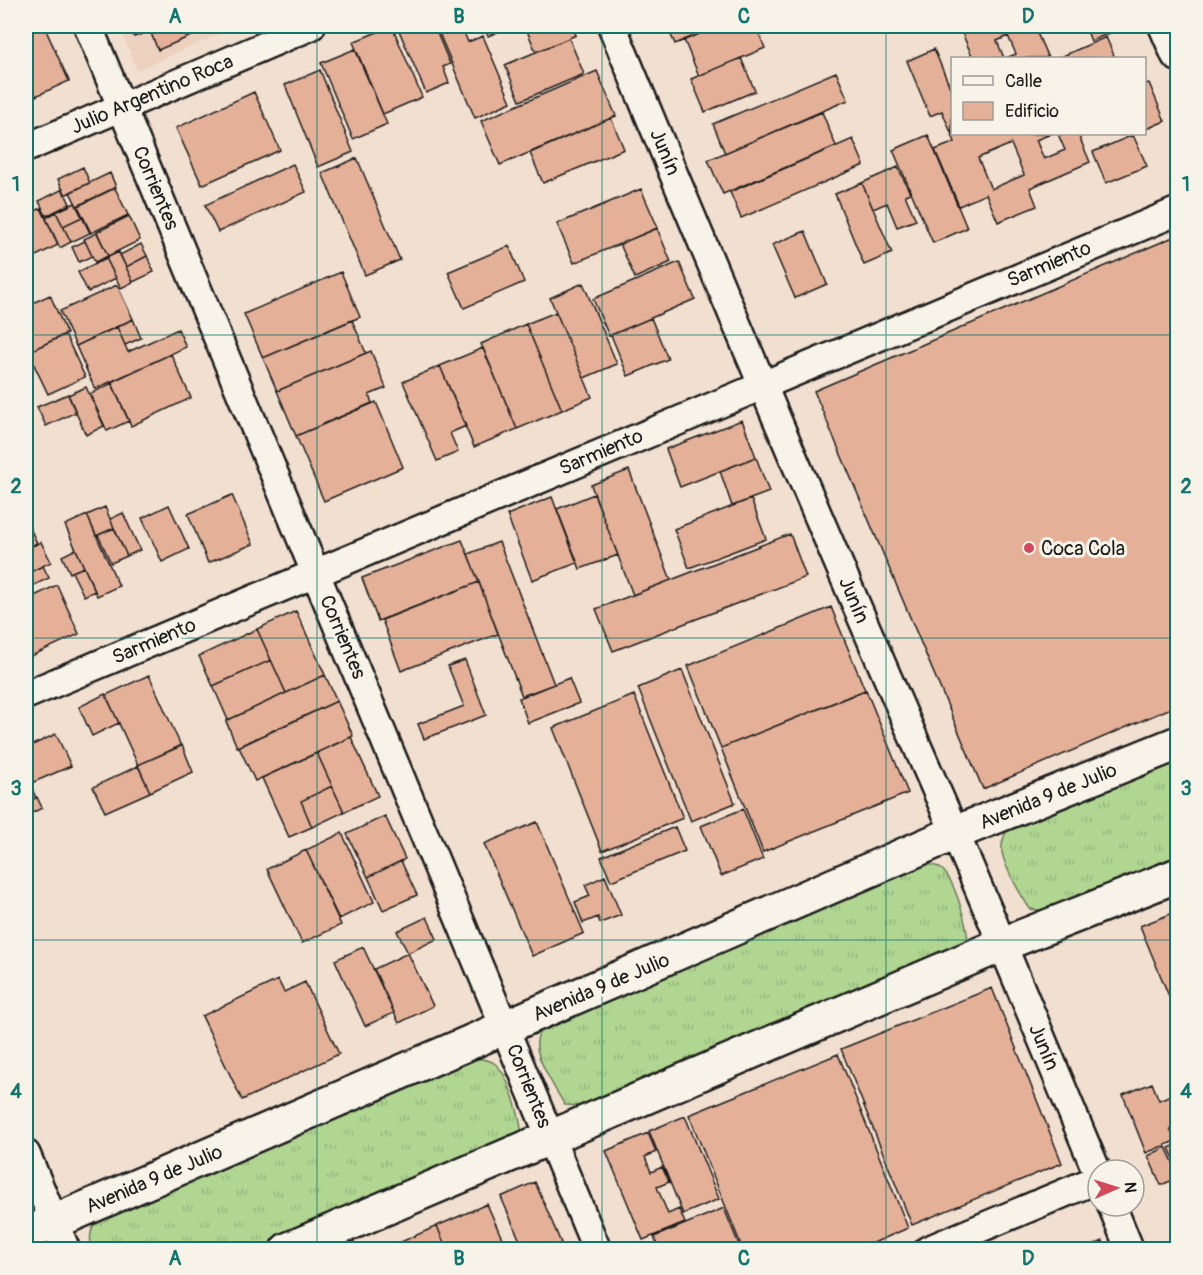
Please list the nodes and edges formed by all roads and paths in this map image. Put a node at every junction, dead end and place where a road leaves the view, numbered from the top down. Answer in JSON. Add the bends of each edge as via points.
{"nodes":[{"id":1,"x":88,"y":26,"type":"edge"},
{"id":2,"x":311,"y":26,"type":"edge"},
{"id":3,"x":612,"y":26,"type":"edge"},
{"id":4,"x":1166,"y":26,"type":"edge"},
{"id":5,"x":1178,"y":54,"type":"edge"},
{"id":6,"x":122,"y":107,"type":"junction"},
{"id":7,"x":26,"y":148,"type":"edge"},
{"id":8,"x":1178,"y":211,"type":"edge"},
{"id":9,"x":761,"y":385,"type":"junction"},
{"id":10,"x":316,"y":573,"type":"junction"},
{"id":11,"x":26,"y":695,"type":"edge"},
{"id":12,"x":1178,"y":743,"type":"edge"},
{"id":13,"x":955,"y":833,"type":"junction"},
{"id":14,"x":1178,"y":874,"type":"edge"},
{"id":15,"x":1001,"y":945,"type":"junction"},
{"id":16,"x":505,"y":1029,"type":"junction"},
{"id":17,"x":549,"y":1138,"type":"junction"},
{"id":18,"x":26,"y":1154,"type":"edge"},
{"id":19,"x":1091,"y":1158,"type":"edge"},
{"id":20,"x":1086,"y":1184,"type":"edge"},
{"id":21,"x":1117,"y":1218,"type":"edge"},
{"id":22,"x":48,"y":1235,"type":"edge"},
{"id":23,"x":287,"y":1250,"type":"edge"},
{"id":24,"x":597,"y":1250,"type":"edge"},
{"id":25,"x":928,"y":1250,"type":"edge"},
{"id":26,"x":1130,"y":1250,"type":"edge"}],
"edges":[{"from":1,"to":6,"type":"street","name":"Corrientes"},
{"from":2,"to":6,"type":"street","name":"Julio Argentino Roca"},
{"from":3,"to":9,"type":"street","name":"Junín"},
{"from":4,"to":5,"type":"main road"},
{"from":6,"to":7,"type":"street","name":"Julio Argentino Roca"},
{"from":6,"to":10,"type":"street","name":"Corrientes"},
{"from":8,"to":9,"type":"street","name":"Sarmiento"},
{"from":9,"to":10,"type":"street","name":"Sarmiento"},
{"from":9,"to":13,"type":"street","name":"Junín"},
{"from":10,"to":11,"type":"street","name":"Sarmiento"},
{"from":10,"to":16,"type":"street","name":"Corrientes"},
{"from":12,"to":13,"type":"main road","name":"Avenida 9 de Julio"},
{"from":13,"to":15,"type":"street","name":"Junín"},
{"from":13,"to":16,"type":"main road","name":"Avenida 9 de Julio"},
{"from":14,"to":15,"type":"main road"},
{"from":15,"to":17,"type":"main road"},
{"from":15,"to":19,"type":"street","name":"Junín"},
{"from":16,"to":17,"type":"street","name":"Corrientes"},
{"from":16,"to":22,"type":"main road","name":"Avenida 9 de Julio"},
{"from":17,"to":23,"type":"main road"},
{"from":17,"to":24,"type":"street","name":"Corrientes"},
{"from":18,"to":22,"type":"street"},
{"from":20,"to":25,"type":"street"},
{"from":21,"to":26,"type":"street"}]}
